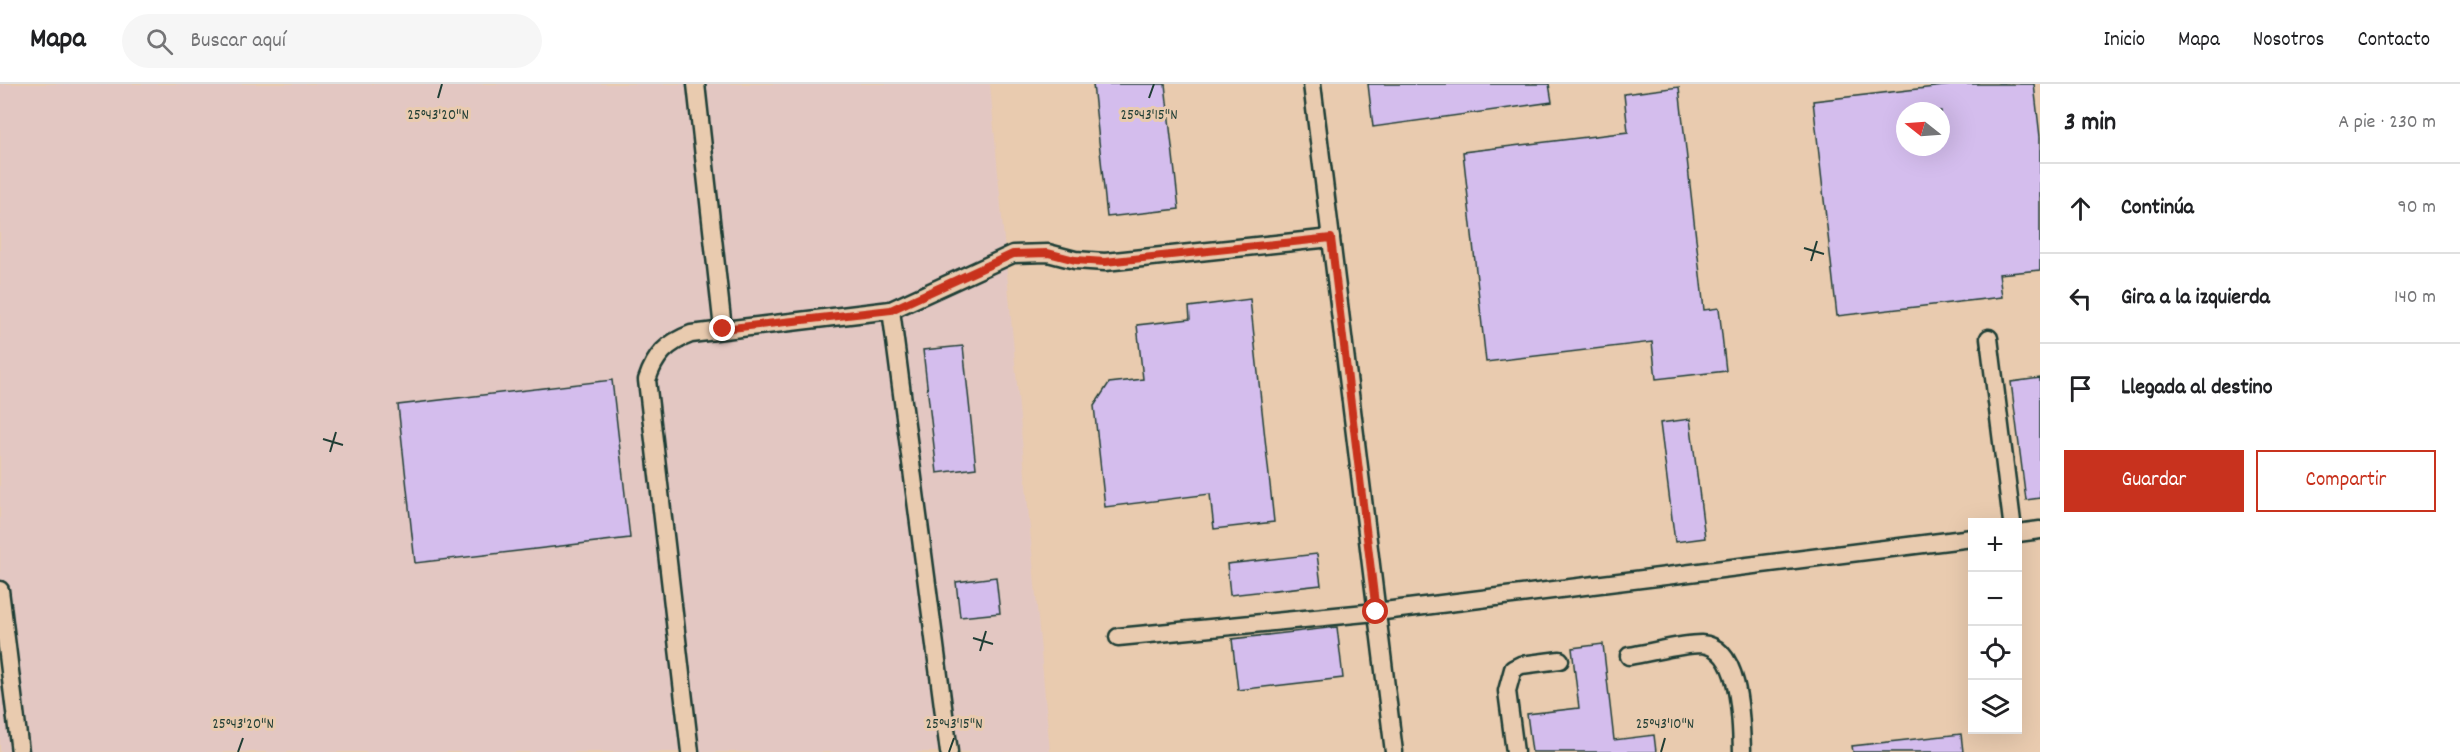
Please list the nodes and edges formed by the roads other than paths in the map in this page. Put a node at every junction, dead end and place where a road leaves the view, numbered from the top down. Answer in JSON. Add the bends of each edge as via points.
{"nodes":[{"id":1,"x":696,"y":84,"type":"edge"},
{"id":2,"x":1312,"y":84,"type":"edge"},
{"id":3,"x":1331,"y":238,"type":"junction"},
{"id":4,"x":891,"y":310,"type":"junction"},
{"id":5,"x":723,"y":329,"type":"junction"},
{"id":6,"x":1989,"y":338,"type":"dead end"},
{"id":7,"x":2012,"y":518,"type":"edge"},
{"id":8,"x":2040,"y":530,"type":"edge"},
{"id":9,"x":2022,"y":532,"type":"edge"},
{"id":10,"x":1968,"y":538,"type":"edge"},
{"id":11,"x":0,"y":590,"type":"edge"},
{"id":12,"x":1376,"y":612,"type":"junction"},
{"id":13,"x":1118,"y":637,"type":"dead end"},
{"id":14,"x":1629,"y":656,"type":"dead end"},
{"id":15,"x":1560,"y":660,"type":"dead end"},
{"id":16,"x":20,"y":752,"type":"edge"},
{"id":17,"x":690,"y":752,"type":"edge"},
{"id":18,"x":949,"y":752,"type":"edge"},
{"id":19,"x":1394,"y":752,"type":"edge"},
{"id":20,"x":1515,"y":752,"type":"edge"},
{"id":21,"x":1742,"y":752,"type":"edge"}],
"edges":[{"from":1,"to":5,"type":"lane"},
{"from":2,"to":3,"type":"lane"},
{"from":3,"to":4,"type":"lane","via":[[1105,262],[1048,253],[1013,254]]},
{"from":3,"to":12,"type":"lane"},
{"from":4,"to":5,"type":"lane"},
{"from":4,"to":18,"type":"lane"},
{"from":5,"to":17,"type":"lane","via":[[673,341],[652,365],[648,380]]},
{"from":6,"to":7,"type":"lane"},
{"from":8,"to":9,"type":"lane"},
{"from":10,"to":12,"type":"lane"},
{"from":11,"to":16,"type":"lane"},
{"from":12,"to":13,"type":"lane"},
{"from":12,"to":19,"type":"lane"},
{"from":14,"to":21,"type":"lane","via":[[1702,644],[1722,655],[1734,676],[1740,704]]},
{"from":15,"to":20,"type":"lane","via":[[1513,669],[1507,691]]}]}
